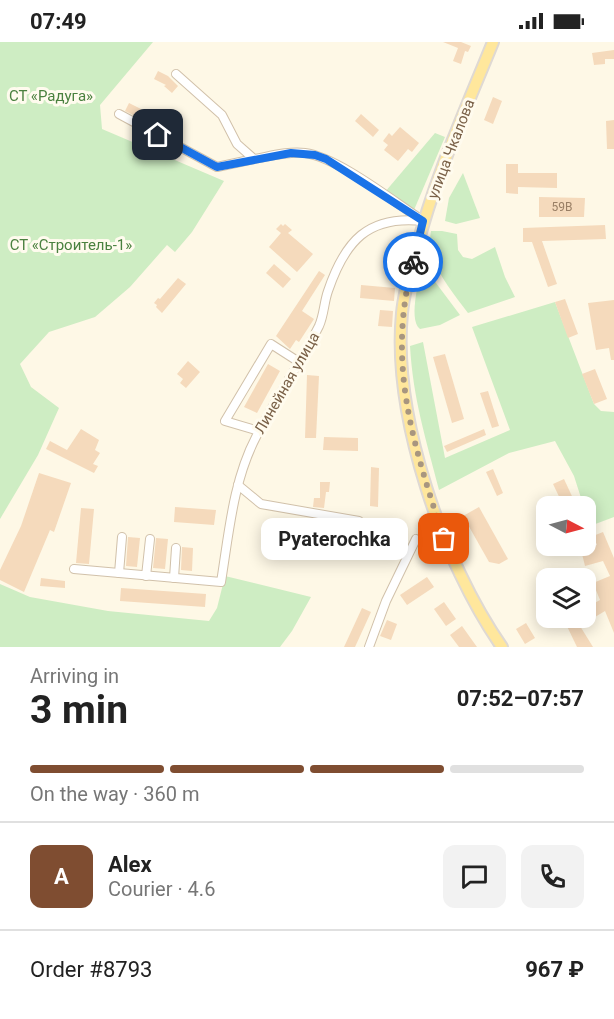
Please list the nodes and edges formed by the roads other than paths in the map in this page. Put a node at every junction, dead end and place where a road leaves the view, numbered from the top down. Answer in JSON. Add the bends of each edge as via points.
{"nodes":[{"id":1,"x":493,"y":42,"type":"edge"},
{"id":2,"x":176,"y":74,"type":"dead end"},
{"id":3,"x":119,"y":114,"type":"dead end"},
{"id":4,"x":254,"y":159,"type":"junction"},
{"id":5,"x":423,"y":221,"type":"junction"},
{"id":6,"x":299,"y":362,"type":"junction"},
{"id":7,"x":260,"y":431,"type":"junction"},
{"id":8,"x":238,"y":485,"type":"junction"},
{"id":9,"x":359,"y":521,"type":"dead end"},
{"id":10,"x":122,"y":537,"type":"dead end"},
{"id":11,"x":150,"y":539,"type":"dead end"},
{"id":12,"x":416,"y":539,"type":"dead end"},
{"id":13,"x":176,"y":548,"type":"dead end"},
{"id":14,"x":74,"y":569,"type":"dead end"},
{"id":15,"x":119,"y":573,"type":"junction"},
{"id":16,"x":146,"y":576,"type":"junction"},
{"id":17,"x":174,"y":578,"type":"junction"},
{"id":18,"x":369,"y":647,"type":"edge"},
{"id":19,"x":502,"y":647,"type":"edge"}],
"edges":[{"from":1,"to":5,"type":"main road","name":"улица Чкалова"},
{"from":2,"to":4,"type":"street","via":[[222,115],[237,144]]},
{"from":3,"to":4,"type":"street","via":[[217,167]]},
{"from":4,"to":5,"type":"street","via":[[291,153],[315,155]]},
{"from":5,"to":6,"type":"street","name":"Линейная улица","via":[[404,219],[381,224],[347,249],[330,284],[320,324]]},
{"from":5,"to":19,"type":"main road","name":"улица Чкалова","via":[[402,312],[401,362],[407,411],[444,539]]},
{"from":6,"to":7,"type":"street","name":"Линейная улица"},
{"from":6,"to":7,"type":"street","via":[[271,344],[225,422]]},
{"from":7,"to":8,"type":"street","name":"Линейная улица"},
{"from":8,"to":9,"type":"street","via":[[261,504]]},
{"from":8,"to":17,"type":"street","name":"Линейная улица","via":[[221,582]]},
{"from":10,"to":15,"type":"street"},
{"from":11,"to":16,"type":"street"},
{"from":12,"to":18,"type":"street"},
{"from":13,"to":17,"type":"street"},
{"from":14,"to":15,"type":"street","name":"Линейная улица"},
{"from":15,"to":16,"type":"street","name":"Линейная улица"},
{"from":16,"to":17,"type":"street","name":"Линейная улица"}]}
